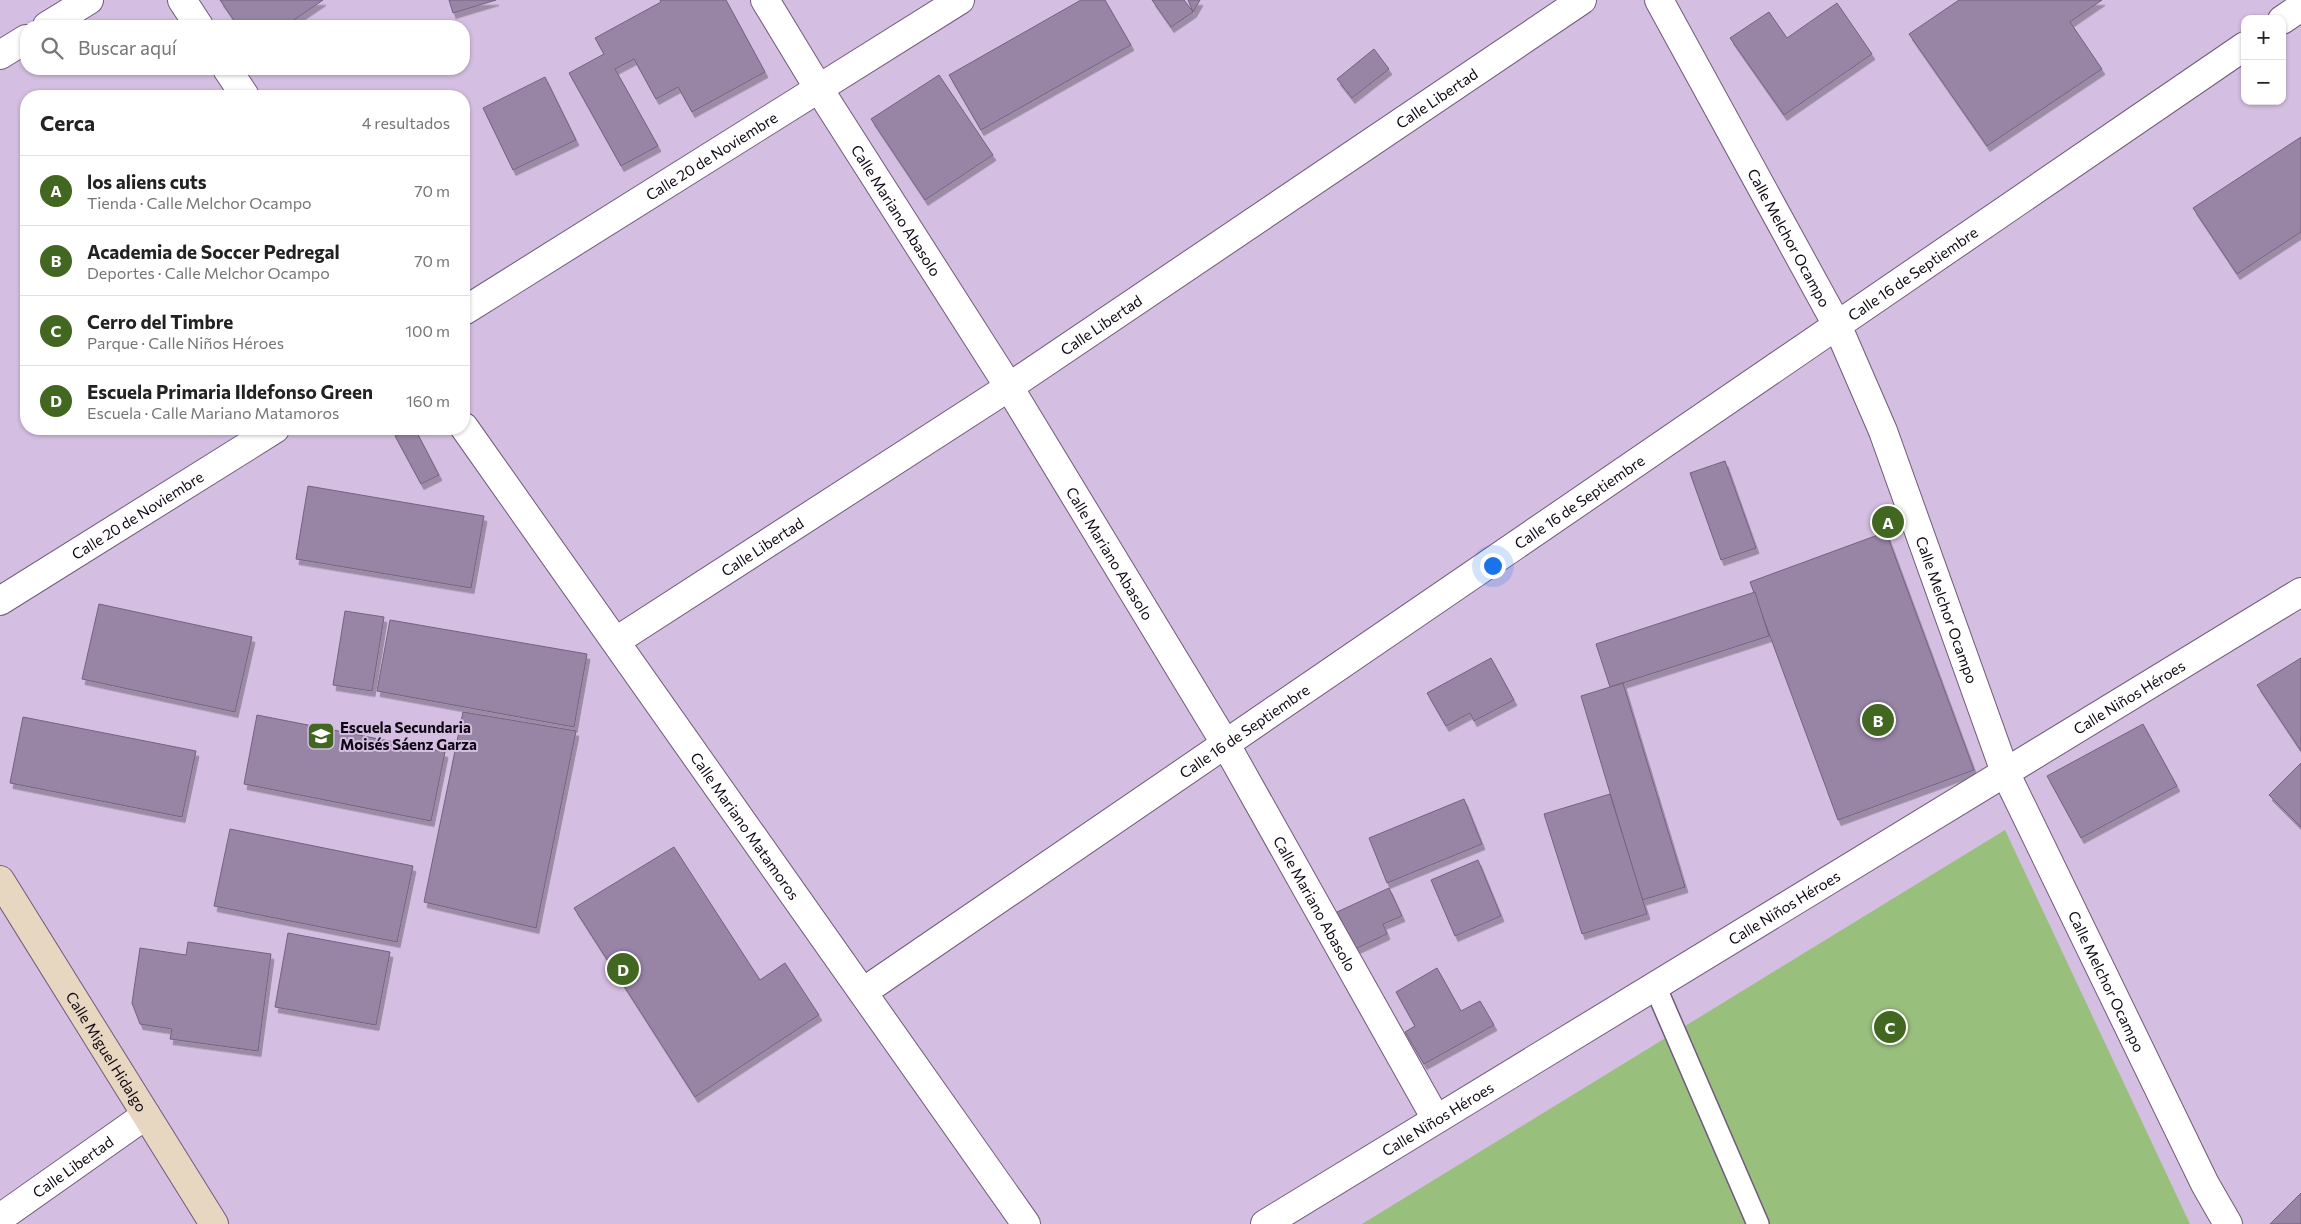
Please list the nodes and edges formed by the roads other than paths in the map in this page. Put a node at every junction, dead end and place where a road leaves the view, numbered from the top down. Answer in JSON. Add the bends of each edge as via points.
{"nodes":[{"id":1,"x":89,"y":0,"type":"edge"},
{"id":2,"x":182,"y":0,"type":"edge"},
{"id":3,"x":765,"y":0,"type":"edge"},
{"id":4,"x":960,"y":0,"type":"edge"},
{"id":5,"x":1582,"y":0,"type":"edge"},
{"id":6,"x":1659,"y":0,"type":"edge"},
{"id":7,"x":57,"y":20,"type":"edge"},
{"id":8,"x":195,"y":20,"type":"edge"},
{"id":9,"x":20,"y":43,"type":"edge"},
{"id":10,"x":2241,"y":49,"type":"edge"},
{"id":11,"x":0,"y":56,"type":"edge"},
{"id":12,"x":231,"y":75,"type":"edge"},
{"id":13,"x":819,"y":89,"type":"junction"},
{"id":14,"x":241,"y":90,"type":"edge"},
{"id":15,"x":470,"y":307,"type":"edge"},
{"id":16,"x":1837,"y":325,"type":"junction"},
{"id":17,"x":1009,"y":387,"type":"junction"},
{"id":18,"x":266,"y":435,"type":"edge"},
{"id":19,"x":470,"y":435,"type":"edge"},
{"id":20,"x":2301,"y":592,"type":"edge"},
{"id":21,"x":0,"y":601,"type":"edge"},
{"id":22,"x":616,"y":641,"type":"junction"},
{"id":23,"x":1225,"y":743,"type":"junction"},
{"id":24,"x":2005,"y":772,"type":"junction"},
{"id":25,"x":0,"y":880,"type":"edge"},
{"id":26,"x":1655,"y":986,"type":"junction"},
{"id":27,"x":863,"y":992,"type":"junction"},
{"id":28,"x":146,"y":1116,"type":"junction"},
{"id":29,"x":1436,"y":1120,"type":"junction"},
{"id":30,"x":0,"y":1218,"type":"edge"},
{"id":31,"x":214,"y":1224,"type":"edge"},
{"id":32,"x":1026,"y":1224,"type":"edge"},
{"id":33,"x":1265,"y":1224,"type":"edge"},
{"id":34,"x":1758,"y":1224,"type":"edge"},
{"id":35,"x":2228,"y":1224,"type":"edge"}],
"edges":[{"from":1,"to":7,"type":"street"},
{"from":2,"to":8,"type":"street"},
{"from":3,"to":13,"type":"street","name":"Calle Mariano Abasolo"},
{"from":4,"to":13,"type":"street","name":"Calle 20 de Noviembre"},
{"from":5,"to":17,"type":"street","name":"Calle Libertad"},
{"from":6,"to":16,"type":"street","name":"Calle Melchor Ocampo"},
{"from":9,"to":11,"type":"street"},
{"from":10,"to":16,"type":"street","name":"Calle 16 de Septiembre"},
{"from":12,"to":14,"type":"street"},
{"from":13,"to":15,"type":"street","name":"Calle 20 de Noviembre"},
{"from":13,"to":17,"type":"street","name":"Calle Mariano Abasolo"},
{"from":16,"to":23,"type":"street","name":"Calle 16 de Septiembre"},
{"from":16,"to":24,"type":"street","name":"Calle Melchor Ocampo","via":[[1883,431]]},
{"from":17,"to":22,"type":"street","name":"Calle Libertad"},
{"from":17,"to":23,"type":"street","name":"Calle Mariano Abasolo"},
{"from":18,"to":21,"type":"street","name":"Calle 20 de Noviembre"},
{"from":19,"to":22,"type":"street","name":"Calle Mariano Matamoros"},
{"from":20,"to":24,"type":"street","name":"Calle Niños Héroes"},
{"from":22,"to":27,"type":"street","name":"Calle Mariano Matamoros"},
{"from":23,"to":27,"type":"street","name":"Calle 16 de Septiembre"},
{"from":23,"to":29,"type":"street","name":"Calle Mariano Abasolo"},
{"from":24,"to":26,"type":"street","name":"Calle Niños Héroes"},
{"from":24,"to":35,"type":"street","name":"Calle Melchor Ocampo","via":[[2205,1184]]},
{"from":25,"to":28,"type":"main road","name":"Calle Miguel Hidalgo"},
{"from":26,"to":29,"type":"street","name":"Calle Niños Héroes"},
{"from":26,"to":34,"type":"lane"},
{"from":27,"to":32,"type":"street","name":"Calle Mariano Matamoros"},
{"from":28,"to":30,"type":"street","name":"Calle Libertad"},
{"from":28,"to":31,"type":"main road","name":"Calle Miguel Hidalgo"},
{"from":29,"to":33,"type":"street","name":"Calle Niños Héroes"}]}
